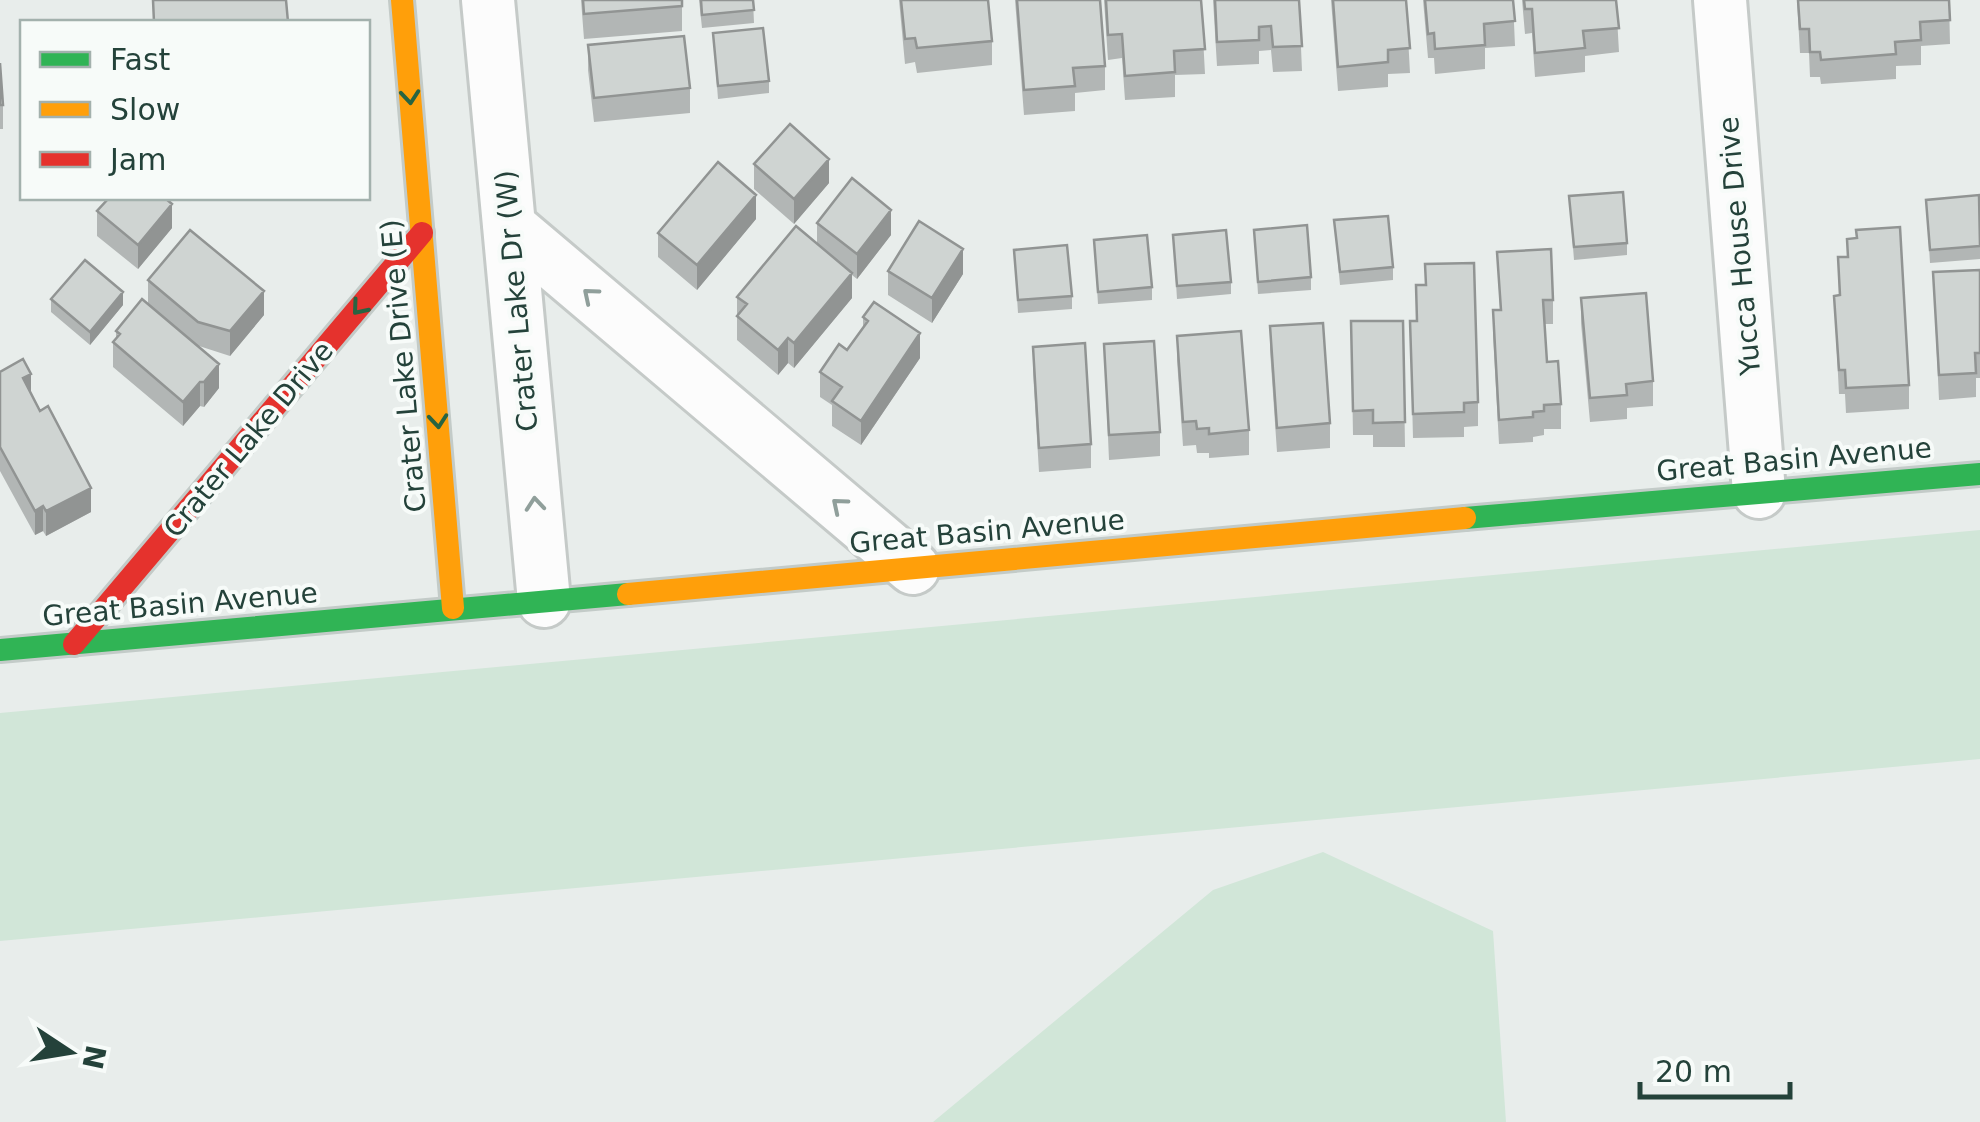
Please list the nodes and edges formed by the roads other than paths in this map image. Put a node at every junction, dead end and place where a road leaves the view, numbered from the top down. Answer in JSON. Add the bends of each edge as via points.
{"nodes":[{"id":1,"x":402,"y":0,"type":"edge"},
{"id":2,"x":488,"y":0,"type":"edge"},
{"id":3,"x":1720,"y":0,"type":"edge"},
{"id":4,"x":509,"y":226,"type":"junction"},
{"id":5,"x":422,"y":234,"type":"junction"},
{"id":6,"x":1980,"y":474,"type":"edge"},
{"id":7,"x":1758,"y":492,"type":"junction"},
{"id":8,"x":913,"y":568,"type":"junction"},
{"id":9,"x":544,"y":601,"type":"junction"},
{"id":10,"x":453,"y":608,"type":"junction"},
{"id":11,"x":74,"y":644,"type":"junction"},
{"id":12,"x":0,"y":650,"type":"edge"}],
"edges":[{"from":1,"to":5,"type":"street","name":"Crater Lake Drive (E)","one_way":true},
{"from":2,"to":4,"type":"street","name":"Crater Lake Dr (W)"},
{"from":3,"to":7,"type":"street","name":"Yucca House Drive"},
{"from":8,"to":4,"type":"street","one_way":true},
{"from":9,"to":4,"type":"street","name":"Crater Lake Dr (W)","one_way":true},
{"from":5,"to":10,"type":"street","name":"Crater Lake Drive (E)","one_way":true},
{"from":5,"to":11,"type":"street","name":"Crater Lake Drive","one_way":true},
{"from":6,"to":7,"type":"street","name":"Great Basin Avenue"},
{"from":7,"to":8,"type":"street","name":"Great Basin Avenue"},
{"from":8,"to":9,"type":"street","name":"Great Basin Avenue"},
{"from":9,"to":10,"type":"street","name":"Great Basin Avenue"},
{"from":10,"to":11,"type":"street","name":"Great Basin Avenue"},
{"from":11,"to":12,"type":"street","name":"Great Basin Avenue"}]}
